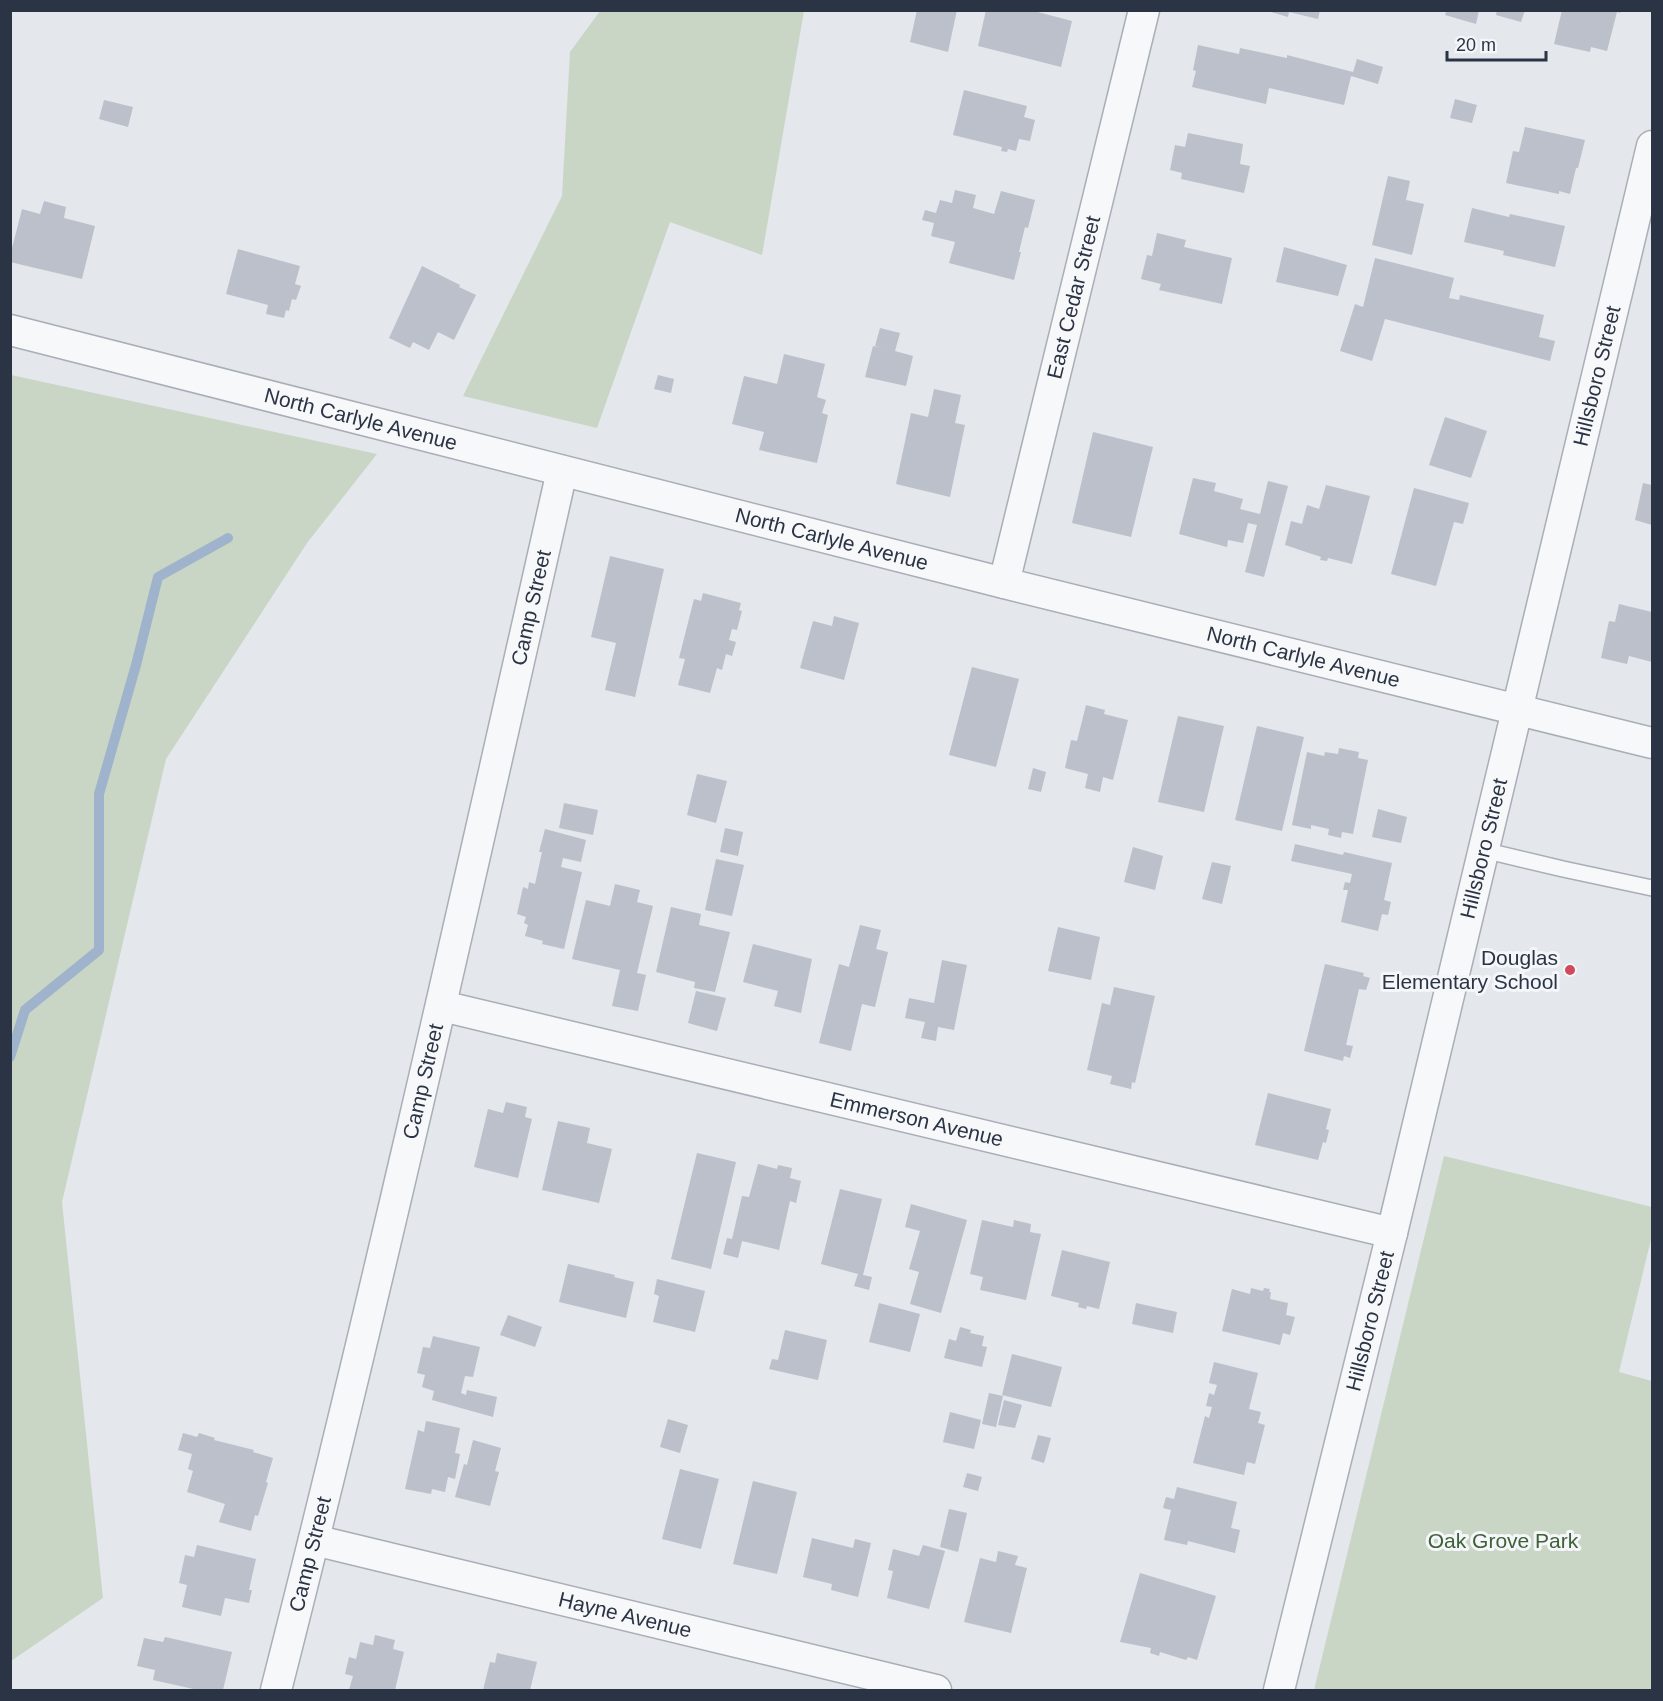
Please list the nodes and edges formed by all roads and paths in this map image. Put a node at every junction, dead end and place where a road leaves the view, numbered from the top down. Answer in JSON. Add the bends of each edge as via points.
{"nodes":[{"id":1,"x":1144,"y":10,"type":"edge"},
{"id":2,"x":1653,"y":146,"type":"edge"},
{"id":3,"x":10,"y":330,"type":"edge"},
{"id":4,"x":562,"y":471,"type":"junction"},
{"id":5,"x":1004,"y":583,"type":"junction"},
{"id":6,"x":1517,"y":708,"type":"junction"},
{"id":7,"x":1653,"y":743,"type":"edge"},
{"id":8,"x":1483,"y":850,"type":"junction"},
{"id":9,"x":1653,"y":888,"type":"edge"},
{"id":10,"x":442,"y":1006,"type":"junction"},
{"id":11,"x":1392,"y":1233,"type":"junction"},
{"id":12,"x":314,"y":1540,"type":"junction"},
{"id":13,"x":276,"y":1690,"type":"edge"},
{"id":14,"x":936,"y":1690,"type":"edge"},
{"id":15,"x":1279,"y":1690,"type":"edge"}],
"edges":[{"from":1,"to":5,"type":"street","name":"East Cedar Street"},
{"from":2,"to":6,"type":"street","name":"Hillsboro Street"},
{"from":3,"to":4,"type":"street","name":"North Carlyle Avenue"},
{"from":4,"to":5,"type":"street","name":"North Carlyle Avenue"},
{"from":4,"to":10,"type":"street","name":"Camp Street"},
{"from":5,"to":6,"type":"street","name":"North Carlyle Avenue"},
{"from":6,"to":7,"type":"street","name":"North Carlyle Avenue"},
{"from":6,"to":8,"type":"street","name":"Hillsboro Street"},
{"from":8,"to":9,"type":"lane"},
{"from":8,"to":11,"type":"street","name":"Hillsboro Street"},
{"from":10,"to":11,"type":"street","name":"Emmerson Avenue"},
{"from":10,"to":12,"type":"street","name":"Camp Street"},
{"from":11,"to":15,"type":"street","name":"Hillsboro Street"},
{"from":12,"to":13,"type":"street","name":"Camp Street"},
{"from":12,"to":14,"type":"street","name":"Hayne Avenue"}]}
